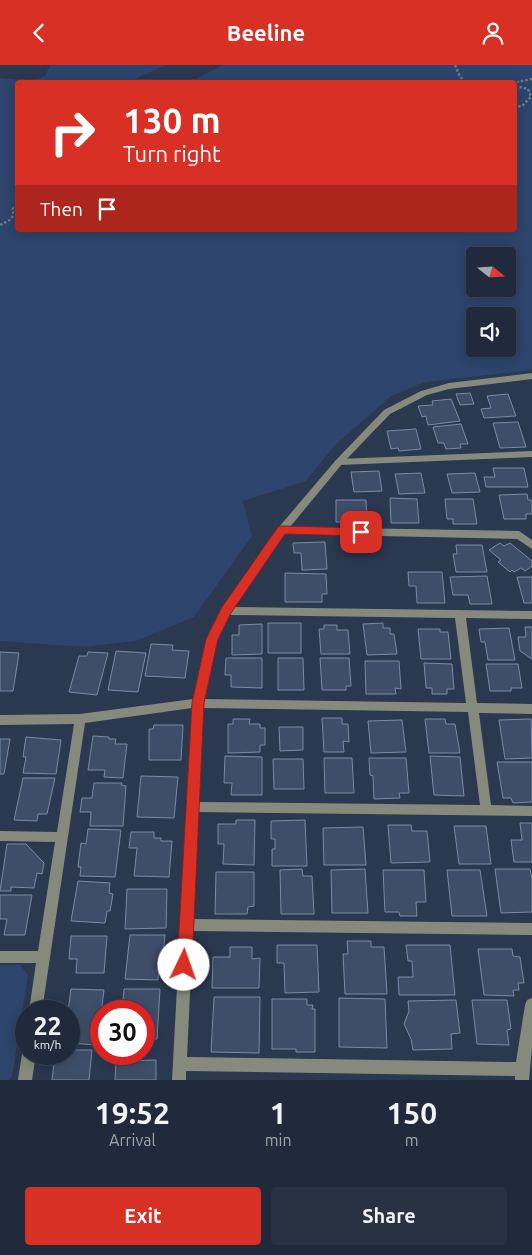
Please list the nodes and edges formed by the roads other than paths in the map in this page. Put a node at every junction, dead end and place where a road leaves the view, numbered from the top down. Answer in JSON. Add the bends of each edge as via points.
{"nodes":[{"id":1,"x":532,"y":376,"type":"edge"},
{"id":2,"x":532,"y":454,"type":"edge"},
{"id":3,"x":339,"y":462,"type":"junction"},
{"id":4,"x":282,"y":530,"type":"junction"},
{"id":5,"x":532,"y":545,"type":"edge"},
{"id":6,"x":226,"y":611,"type":"junction"},
{"id":7,"x":460,"y":614,"type":"junction"},
{"id":8,"x":532,"y":615,"type":"edge"},
{"id":9,"x":198,"y":703,"type":"junction"},
{"id":10,"x":472,"y":708,"type":"junction"},
{"id":11,"x":532,"y":709,"type":"edge"},
{"id":12,"x":80,"y":719,"type":"junction"},
{"id":13,"x":0,"y":720,"type":"edge"},
{"id":14,"x":192,"y":807,"type":"junction"},
{"id":15,"x":486,"y":810,"type":"junction"},
{"id":16,"x":532,"y":811,"type":"edge"},
{"id":17,"x":0,"y":836,"type":"edge"},
{"id":18,"x":62,"y":837,"type":"junction"},
{"id":19,"x":187,"y":925,"type":"junction"},
{"id":20,"x":532,"y":929,"type":"edge"},
{"id":21,"x":0,"y":957,"type":"edge"},
{"id":22,"x":43,"y":957,"type":"junction"},
{"id":23,"x":37,"y":1000,"type":"edge"},
{"id":24,"x":532,"y":1005,"type":"edge"},
{"id":25,"x":179,"y":1064,"type":"junction"},
{"id":26,"x":27,"y":1065,"type":"edge"},
{"id":27,"x":522,"y":1075,"type":"edge"},
{"id":28,"x":25,"y":1080,"type":"edge"},
{"id":29,"x":179,"y":1080,"type":"edge"}],
"edges":[{"from":1,"to":3,"type":"street","via":[[424,393],[387,412]]},
{"from":2,"to":3,"type":"street"},
{"from":3,"to":4,"type":"street"},
{"from":4,"to":5,"type":"street","via":[[519,535]]},
{"from":4,"to":6,"type":"street"},
{"from":6,"to":7,"type":"street"},
{"from":6,"to":9,"type":"street","via":[[212,639]]},
{"from":7,"to":8,"type":"street"},
{"from":7,"to":10,"type":"street"},
{"from":9,"to":10,"type":"street"},
{"from":9,"to":12,"type":"street"},
{"from":9,"to":14,"type":"street"},
{"from":10,"to":11,"type":"street"},
{"from":10,"to":15,"type":"street"},
{"from":12,"to":13,"type":"street"},
{"from":12,"to":18,"type":"street"},
{"from":14,"to":15,"type":"street"},
{"from":14,"to":19,"type":"street"},
{"from":15,"to":16,"type":"street"},
{"from":17,"to":18,"type":"street"},
{"from":18,"to":22,"type":"street"},
{"from":19,"to":20,"type":"street"},
{"from":19,"to":25,"type":"street"},
{"from":21,"to":22,"type":"street"},
{"from":22,"to":23,"type":"street"},
{"from":24,"to":27,"type":"street"},
{"from":25,"to":27,"type":"street"},
{"from":25,"to":29,"type":"street"},
{"from":26,"to":28,"type":"street"}]}
